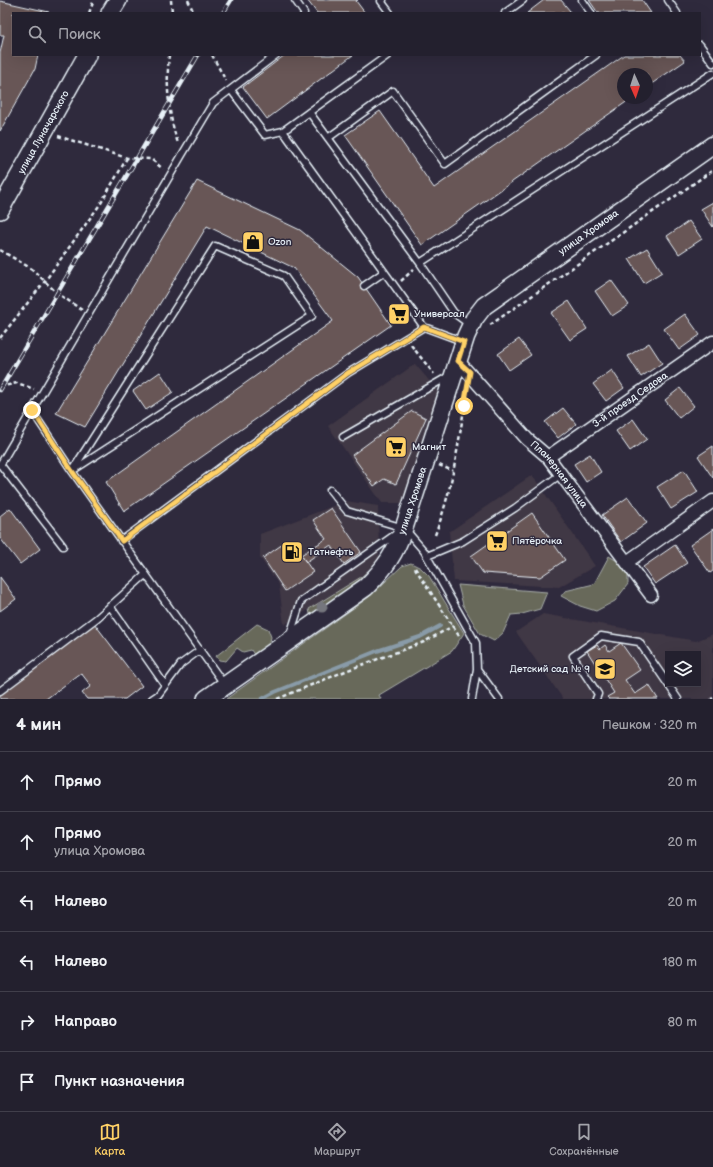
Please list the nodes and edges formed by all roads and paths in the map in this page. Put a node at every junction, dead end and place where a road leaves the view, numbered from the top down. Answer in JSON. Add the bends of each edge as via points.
{"nodes":[{"id":1,"x":94,"y":0,"type":"edge"},
{"id":2,"x":171,"y":0,"type":"edge"},
{"id":3,"x":188,"y":0,"type":"edge"},
{"id":4,"x":295,"y":0,"type":"edge"},
{"id":5,"x":383,"y":0,"type":"edge"},
{"id":6,"x":523,"y":0,"type":"edge"},
{"id":7,"x":582,"y":0,"type":"edge"},
{"id":8,"x":668,"y":0,"type":"edge"},
{"id":9,"x":88,"y":12,"type":"edge"},
{"id":10,"x":172,"y":12,"type":"edge"},
{"id":11,"x":194,"y":12,"type":"edge"},
{"id":12,"x":303,"y":12,"type":"edge"},
{"id":13,"x":389,"y":12,"type":"edge"},
{"id":14,"x":506,"y":12,"type":"edge"},
{"id":15,"x":590,"y":12,"type":"edge"},
{"id":16,"x":676,"y":12,"type":"edge"},
{"id":17,"x":701,"y":46,"type":"edge"},
{"id":18,"x":86,"y":56,"type":"edge"},
{"id":19,"x":169,"y":56,"type":"edge"},
{"id":20,"x":213,"y":56,"type":"edge"},
{"id":21,"x":275,"y":56,"type":"edge"},
{"id":22,"x":387,"y":56,"type":"edge"},
{"id":23,"x":595,"y":56,"type":"edge"},
{"id":24,"x":713,"y":63,"type":"edge"},
{"id":25,"x":713,"y":73,"type":"edge"},
{"id":26,"x":231,"y":90,"type":"junction"},
{"id":27,"x":309,"y":112,"type":"junction"},
{"id":28,"x":283,"y":131,"type":"junction"},
{"id":29,"x":44,"y":132,"type":"junction"},
{"id":30,"x":328,"y":138,"type":"junction"},
{"id":31,"x":713,"y":146,"type":"edge"},
{"id":32,"x":182,"y":155,"type":"junction"},
{"id":33,"x":127,"y":158,"type":"junction"},
{"id":34,"x":713,"y":170,"type":"edge"},
{"id":35,"x":170,"y":174,"type":"junction"},
{"id":36,"x":0,"y":210,"type":"edge"},
{"id":37,"x":0,"y":250,"type":"edge"},
{"id":38,"x":420,"y":263,"type":"junction"},
{"id":39,"x":384,"y":272,"type":"junction"},
{"id":40,"x":45,"y":281,"type":"junction"},
{"id":41,"x":364,"y":286,"type":"dead end"},
{"id":42,"x":395,"y":286,"type":"junction"},
{"id":43,"x":88,"y":314,"type":"junction"},
{"id":44,"x":424,"y":327,"type":"junction"},
{"id":45,"x":477,"y":327,"type":"junction"},
{"id":46,"x":0,"y":338,"type":"edge"},
{"id":47,"x":464,"y":342,"type":"junction"},
{"id":48,"x":713,"y":342,"type":"edge"},
{"id":49,"x":461,"y":369,"type":"junction"},
{"id":50,"x":0,"y":387,"type":"edge"},
{"id":51,"x":42,"y":392,"type":"junction"},
{"id":52,"x":32,"y":410,"type":"junction"},
{"id":53,"x":343,"y":437,"type":"dead end"},
{"id":54,"x":548,"y":457,"type":"junction"},
{"id":55,"x":436,"y":464,"type":"dead end"},
{"id":56,"x":0,"y":465,"type":"edge"},
{"id":57,"x":72,"y":471,"type":"junction"},
{"id":58,"x":453,"y":471,"type":"junction"},
{"id":59,"x":561,"y":474,"type":"junction"},
{"id":60,"x":330,"y":490,"type":"dead end"},
{"id":61,"x":713,"y":501,"type":"edge"},
{"id":62,"x":404,"y":528,"type":"junction"},
{"id":63,"x":435,"y":535,"type":"dead end"},
{"id":64,"x":122,"y":541,"type":"junction"},
{"id":65,"x":63,"y":546,"type":"dead end"},
{"id":66,"x":427,"y":556,"type":"junction"},
{"id":67,"x":627,"y":562,"type":"junction"},
{"id":68,"x":415,"y":568,"type":"dead end"},
{"id":69,"x":145,"y":575,"type":"junction"},
{"id":70,"x":651,"y":595,"type":"dead end"},
{"id":71,"x":110,"y":606,"type":"junction"},
{"id":72,"x":453,"y":626,"type":"junction"},
{"id":73,"x":460,"y":638,"type":"dead end"},
{"id":74,"x":288,"y":641,"type":"junction"},
{"id":75,"x":200,"y":650,"type":"junction"},
{"id":76,"x":478,"y":669,"type":"junction"},
{"id":77,"x":165,"y":685,"type":"junction"},
{"id":78,"x":225,"y":686,"type":"junction"},
{"id":79,"x":0,"y":691,"type":"edge"},
{"id":80,"x":152,"y":699,"type":"edge"},
{"id":81,"x":206,"y":699,"type":"edge"},
{"id":82,"x":277,"y":699,"type":"edge"},
{"id":83,"x":472,"y":699,"type":"edge"},
{"id":84,"x":499,"y":699,"type":"edge"},
{"id":85,"x":596,"y":699,"type":"edge"},
{"id":86,"x":678,"y":699,"type":"edge"}],
"edges":[{"from":1,"to":9,"type":"path"},
{"from":2,"to":10,"type":"path"},
{"from":3,"to":11,"type":"path"},
{"from":4,"to":12,"type":"lane"},
{"from":5,"to":13,"type":"lane","via":[[381,1]]},
{"from":6,"to":14,"type":"lane"},
{"from":7,"to":15,"type":"lane"},
{"from":8,"to":16,"type":"lane"},
{"from":17,"to":24,"type":"lane"},
{"from":18,"to":29,"type":"main road","name":"улица Луначарского"},
{"from":19,"to":32,"type":"path","via":[[169,104],[173,129]]},
{"from":20,"to":26,"type":"path"},
{"from":21,"to":26,"type":"lane"},
{"from":22,"to":27,"type":"lane"},
{"from":23,"to":30,"type":"lane","via":[[445,164],[393,92]]},
{"from":25,"to":38,"type":"lane"},
{"from":26,"to":28,"type":"lane","via":[[265,135]]},
{"from":26,"to":32,"type":"lane","via":[[213,103]]},
{"from":27,"to":28,"type":"lane"},
{"from":27,"to":30,"type":"lane"},
{"from":28,"to":39,"type":"lane"},
{"from":29,"to":33,"type":"path"},
{"from":29,"to":36,"type":"main road","name":"улица Луначарского"},
{"from":30,"to":38,"type":"lane"},
{"from":31,"to":45,"type":"main road","name":"улица Хромова","via":[[484,306]]},
{"from":32,"to":35,"type":"lane"},
{"from":33,"to":35,"type":"path","via":[[151,159]]},
{"from":33,"to":40,"type":"path","via":[[101,203]]},
{"from":34,"to":45,"type":"path"},
{"from":35,"to":43,"type":"lane"},
{"from":37,"to":40,"type":"path","via":[[32,269]]},
{"from":38,"to":42,"type":"path"},
{"from":38,"to":45,"type":"lane","via":[[454,312]]},
{"from":39,"to":41,"type":"lane"},
{"from":39,"to":42,"type":"lane"},
{"from":40,"to":43,"type":"path","via":[[57,293]]},
{"from":40,"to":46,"type":"path"},
{"from":42,"to":44,"type":"lane"},
{"from":43,"to":51,"type":"lane"},
{"from":44,"to":47,"type":"lane"},
{"from":44,"to":64,"type":"lane","via":[[348,373]]},
{"from":45,"to":47,"type":"main road","name":"улица Хромова"},
{"from":47,"to":49,"type":"main road","name":"улица Хромова"},
{"from":48,"to":54,"type":"street","name":"3-й проезд Седова"},
{"from":49,"to":53,"type":"lane"},
{"from":49,"to":54,"type":"street","name":"Планерная улица","via":[[527,439]]},
{"from":49,"to":58,"type":"path"},
{"from":49,"to":62,"type":"main road","name":"улица Хромова"},
{"from":50,"to":51,"type":"path","via":[[17,383]]},
{"from":51,"to":52,"type":"lane"},
{"from":52,"to":56,"type":"lane"},
{"from":52,"to":57,"type":"lane"},
{"from":54,"to":59,"type":"street","name":"Планерная улица"},
{"from":55,"to":58,"type":"path"},
{"from":56,"to":65,"type":"lane"},
{"from":57,"to":57,"type":"lane","via":[[312,316],[284,276],[215,246]]},
{"from":57,"to":64,"type":"lane"},
{"from":58,"to":63,"type":"path"},
{"from":59,"to":66,"type":"lane","via":[[515,508],[463,541]]},
{"from":59,"to":67,"type":"street","name":"Планерная улица"},
{"from":60,"to":62,"type":"lane","via":[[346,511]]},
{"from":61,"to":67,"type":"street"},
{"from":62,"to":66,"type":"lane"},
{"from":62,"to":74,"type":"main road","name":"улица Хромова","via":[[393,555],[366,587]]},
{"from":62,"to":74,"type":"lane","via":[[301,601]]},
{"from":64,"to":69,"type":"lane"},
{"from":66,"to":76,"type":"lane","via":[[476,643]]},
{"from":67,"to":70,"type":"street","name":"Планерная улица"},
{"from":68,"to":72,"type":"path"},
{"from":69,"to":71,"type":"lane"},
{"from":69,"to":75,"type":"lane"},
{"from":71,"to":77,"type":"lane"},
{"from":71,"to":79,"type":"lane"},
{"from":72,"to":73,"type":"path"},
{"from":72,"to":82,"type":"path","via":[[424,642]]},
{"from":74,"to":78,"type":"main road","name":"улица Хромова"},
{"from":75,"to":77,"type":"lane","via":[[181,664]]},
{"from":75,"to":78,"type":"lane"},
{"from":76,"to":83,"type":"lane"},
{"from":76,"to":84,"type":"lane"},
{"from":77,"to":80,"type":"lane"},
{"from":78,"to":81,"type":"main road","name":"улица Хромова"},
{"from":85,"to":86,"type":"lane","via":[[598,694],[574,656],[602,636],[639,642]]}]}
